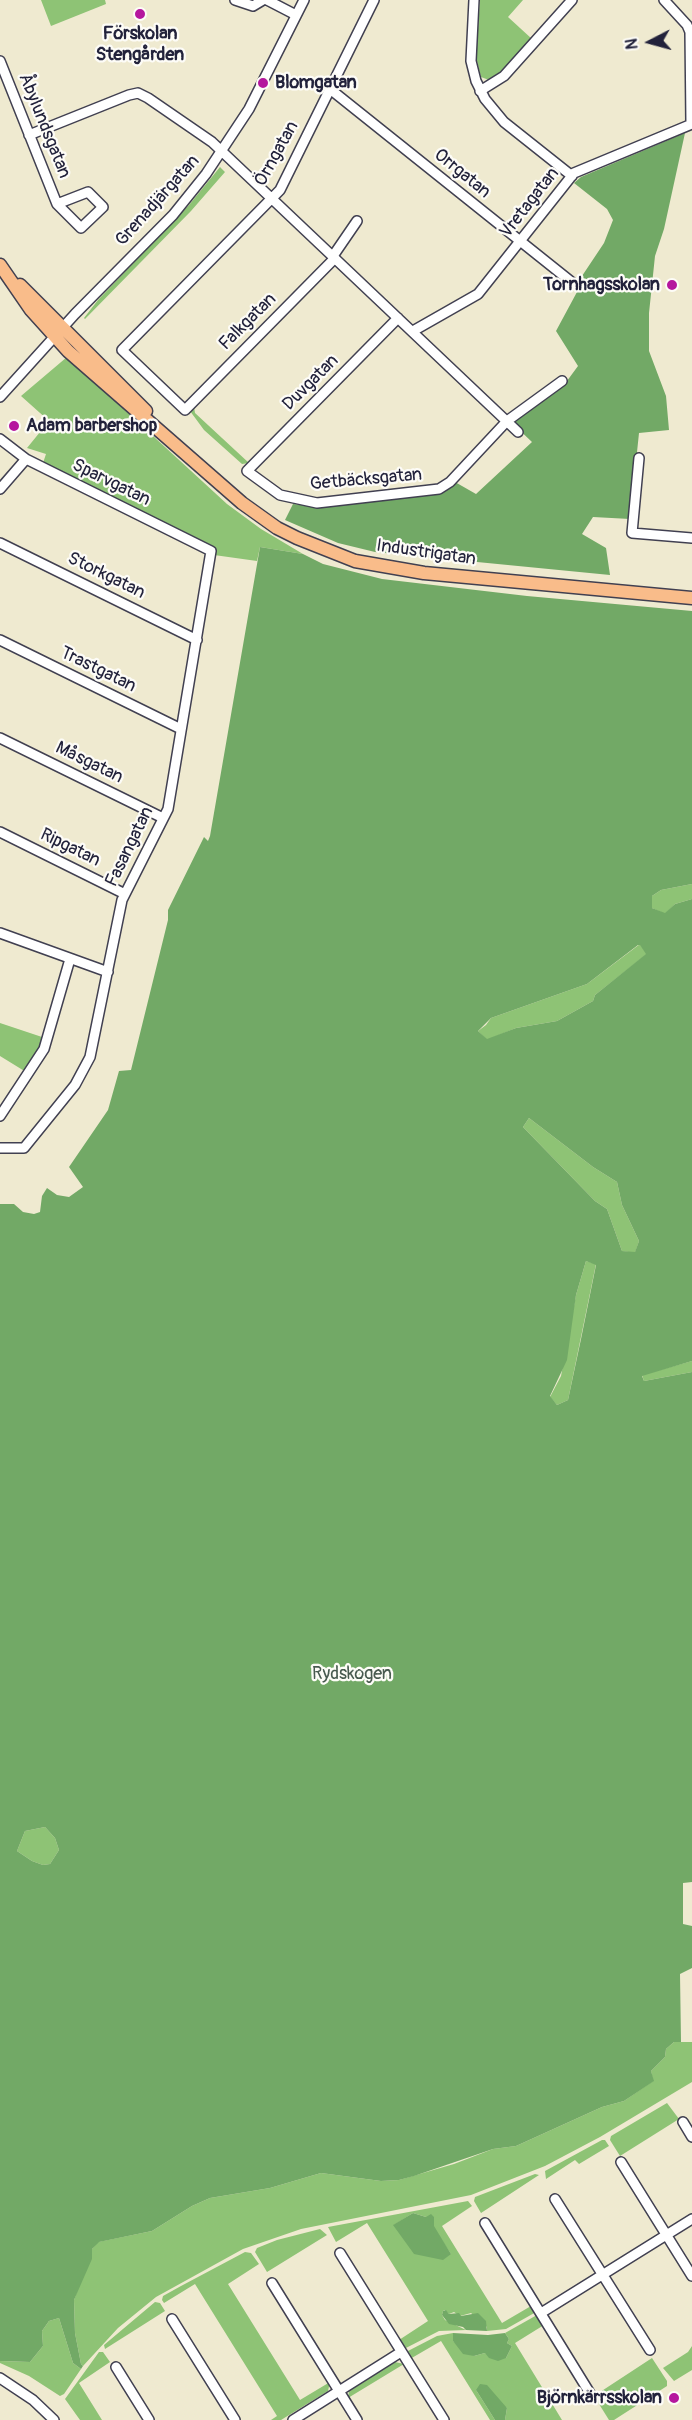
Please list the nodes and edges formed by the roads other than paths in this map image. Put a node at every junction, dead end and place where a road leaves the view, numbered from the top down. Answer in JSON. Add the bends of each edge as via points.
{"nodes":[{"id":1,"x":236,"y":0,"type":"edge"},
{"id":2,"x":265,"y":0,"type":"edge"},
{"id":3,"x":304,"y":0,"type":"edge"},
{"id":4,"x":374,"y":0,"type":"edge"},
{"id":5,"x":474,"y":0,"type":"edge"},
{"id":6,"x":572,"y":0,"type":"edge"},
{"id":7,"x":664,"y":0,"type":"edge"},
{"id":8,"x":296,"y":15,"type":"junction"},
{"id":9,"x":691,"y":31,"type":"edge"},
{"id":10,"x":0,"y":61,"type":"edge"},
{"id":11,"x":330,"y":89,"type":"junction"},
{"id":12,"x":480,"y":91,"type":"junction"},
{"id":13,"x":691,"y":124,"type":"edge"},
{"id":14,"x":29,"y":135,"type":"junction"},
{"id":15,"x":222,"y":151,"type":"junction"},
{"id":16,"x":572,"y":176,"type":"junction"},
{"id":17,"x":273,"y":198,"type":"junction"},
{"id":18,"x":57,"y":204,"type":"junction"},
{"id":19,"x":357,"y":221,"type":"dead end"},
{"id":20,"x":521,"y":242,"type":"junction"},
{"id":21,"x":334,"y":257,"type":"junction"},
{"id":22,"x":0,"y":265,"type":"edge"},
{"id":23,"x":574,"y":284,"type":"dead end"},
{"id":24,"x":398,"y":318,"type":"junction"},
{"id":25,"x":413,"y":331,"type":"junction"},
{"id":26,"x":58,"y":332,"type":"junction"},
{"id":27,"x":562,"y":381,"type":"dead end"},
{"id":28,"x":0,"y":397,"type":"edge"},
{"id":29,"x":185,"y":410,"type":"joint"},
{"id":30,"x":507,"y":421,"type":"junction"},
{"id":31,"x":518,"y":432,"type":"dead end"},
{"id":32,"x":0,"y":439,"type":"edge"},
{"id":33,"x":639,"y":458,"type":"dead end"},
{"id":34,"x":26,"y":459,"type":"junction"},
{"id":35,"x":247,"y":471,"type":"joint"},
{"id":36,"x":0,"y":489,"type":"edge"},
{"id":37,"x":692,"y":538,"type":"edge"},
{"id":38,"x":0,"y":543,"type":"edge"},
{"id":39,"x":211,"y":551,"type":"joint"},
{"id":40,"x":692,"y":598,"type":"edge"},
{"id":41,"x":0,"y":640,"type":"edge"},
{"id":42,"x":197,"y":640,"type":"junction"},
{"id":43,"x":181,"y":729,"type":"junction"},
{"id":44,"x":0,"y":738,"type":"edge"},
{"id":45,"x":163,"y":818,"type":"junction"},
{"id":46,"x":0,"y":832,"type":"edge"},
{"id":47,"x":125,"y":894,"type":"junction"},
{"id":48,"x":0,"y":933,"type":"edge"},
{"id":49,"x":70,"y":959,"type":"junction"},
{"id":50,"x":108,"y":972,"type":"junction"},
{"id":51,"x":0,"y":1116,"type":"edge"},
{"id":52,"x":0,"y":1148,"type":"edge"},
{"id":53,"x":682,"y":2122,"type":"dead end"},
{"id":54,"x":692,"y":2137,"type":"edge"},
{"id":55,"x":621,"y":2162,"type":"dead end"},
{"id":56,"x":555,"y":2199,"type":"dead end"},
{"id":57,"x":692,"y":2219,"type":"edge"},
{"id":58,"x":485,"y":2223,"type":"dead end"},
{"id":59,"x":667,"y":2235,"type":"junction"},
{"id":60,"x":340,"y":2253,"type":"dead end"},
{"id":61,"x":603,"y":2275,"type":"junction"},
{"id":62,"x":692,"y":2276,"type":"edge"},
{"id":63,"x":272,"y":2283,"type":"dead end"},
{"id":64,"x":541,"y":2313,"type":"junction"},
{"id":65,"x":172,"y":2319,"type":"dead end"},
{"id":66,"x":650,"y":2350,"type":"dead end"},
{"id":67,"x":401,"y":2352,"type":"junction"},
{"id":68,"x":116,"y":2367,"type":"dead end"},
{"id":69,"x":0,"y":2378,"type":"edge"},
{"id":70,"x":339,"y":2391,"type":"junction"},
{"id":71,"x":591,"y":2395,"type":"dead end"},
{"id":72,"x":54,"y":2420,"type":"edge"},
{"id":73,"x":149,"y":2420,"type":"edge"},
{"id":74,"x":235,"y":2420,"type":"edge"},
{"id":75,"x":292,"y":2420,"type":"edge"},
{"id":76,"x":357,"y":2420,"type":"edge"},
{"id":77,"x":444,"y":2420,"type":"edge"}],
"edges":[{"from":1,"to":2,"type":"street","via":[[253,6]]},
{"from":2,"to":8,"type":"street"},
{"from":3,"to":8,"type":"street","name":"Grenadjärgatan"},
{"from":4,"to":11,"type":"street","name":"Örngatan"},
{"from":5,"to":12,"type":"street","via":[[470,53]]},
{"from":6,"to":12,"type":"street","via":[[504,76]]},
{"from":7,"to":9,"type":"street"},
{"from":8,"to":15,"type":"street","name":"Grenadjärgatan","via":[[254,100]]},
{"from":9,"to":13,"type":"street"},
{"from":10,"to":14,"type":"street","name":"Åbylundsgatan"},
{"from":11,"to":17,"type":"street","name":"Örngatan"},
{"from":11,"to":20,"type":"street","name":"Orrgatan"},
{"from":12,"to":16,"type":"street","via":[[504,122]]},
{"from":13,"to":16,"type":"street","name":"Vretagatan"},
{"from":14,"to":15,"type":"street","via":[[138,93]]},
{"from":14,"to":18,"type":"street","name":"Åbylundsgatan"},
{"from":15,"to":17,"type":"street"},
{"from":15,"to":26,"type":"street","name":"Grenadjärgatan","via":[[172,215]]},
{"from":16,"to":20,"type":"street","name":"Vretagatan"},
{"from":17,"to":21,"type":"street"},
{"from":17,"to":29,"type":"street","name":"Örngatan","via":[[122,351]]},
{"from":18,"to":18,"type":"street","name":"Åbylundsgatan","via":[[88,192],[103,207],[81,228]]},
{"from":19,"to":21,"type":"street","name":"Falkgatan"},
{"from":20,"to":23,"type":"street","name":"Orrgatan"},
{"from":20,"to":25,"type":"street","name":"Vretagatan","via":[[478,294]]},
{"from":21,"to":24,"type":"street"},
{"from":21,"to":29,"type":"street","name":"Falkgatan"},
{"from":22,"to":26,"type":"main road","name":"Industrigatan","via":[[31,310]]},
{"from":24,"to":25,"type":"street"},
{"from":24,"to":35,"type":"street","name":"Duvgatan"},
{"from":25,"to":30,"type":"street"},
{"from":26,"to":28,"type":"street","name":"Grenadjärgatan"},
{"from":26,"to":40,"type":"main road","name":"Industrigatan","via":[[242,503],[277,528],[327,551],[355,561],[424,573]]},
{"from":27,"to":30,"type":"street","name":"Getbäcksgatan"},
{"from":30,"to":31,"type":"street"},
{"from":30,"to":35,"type":"street","name":"Getbäcksgatan","via":[[450,482],[434,490],[311,503],[280,495]]},
{"from":32,"to":34,"type":"street","name":"Sparvgatan"},
{"from":33,"to":37,"type":"street","via":[[632,532]]},
{"from":34,"to":36,"type":"street"},
{"from":34,"to":39,"type":"street","name":"Sparvgatan"},
{"from":38,"to":42,"type":"street","name":"Storkgatan"},
{"from":39,"to":42,"type":"street","name":"Fasangatan"},
{"from":41,"to":43,"type":"street","name":"Trastgatan"},
{"from":42,"to":43,"type":"street","name":"Fasangatan"},
{"from":43,"to":45,"type":"street","name":"Fasangatan","via":[[168,809]]},
{"from":44,"to":45,"type":"street","name":"Måsgatan"},
{"from":45,"to":47,"type":"street","name":"Fasangatan"},
{"from":46,"to":47,"type":"street","name":"Ripgatan"},
{"from":47,"to":50,"type":"street","name":"Fasangatan"},
{"from":48,"to":49,"type":"street"},
{"from":49,"to":50,"type":"street"},
{"from":49,"to":51,"type":"street","via":[[40,1057]]},
{"from":50,"to":52,"type":"street","name":"Fasangatan","via":[[92,1051],[80,1077],[24,1148]]},
{"from":53,"to":54,"type":"street"},
{"from":55,"to":59,"type":"street"},
{"from":56,"to":61,"type":"street"},
{"from":57,"to":59,"type":"street"},
{"from":58,"to":64,"type":"street"},
{"from":59,"to":61,"type":"street"},
{"from":59,"to":62,"type":"street"},
{"from":60,"to":67,"type":"street"},
{"from":61,"to":64,"type":"street"},
{"from":61,"to":66,"type":"street"},
{"from":63,"to":70,"type":"street"},
{"from":64,"to":71,"type":"street"},
{"from":65,"to":74,"type":"street"},
{"from":67,"to":70,"type":"street"},
{"from":67,"to":77,"type":"street"},
{"from":68,"to":73,"type":"street"},
{"from":69,"to":72,"type":"street"},
{"from":70,"to":75,"type":"street"},
{"from":70,"to":76,"type":"street"}]}
